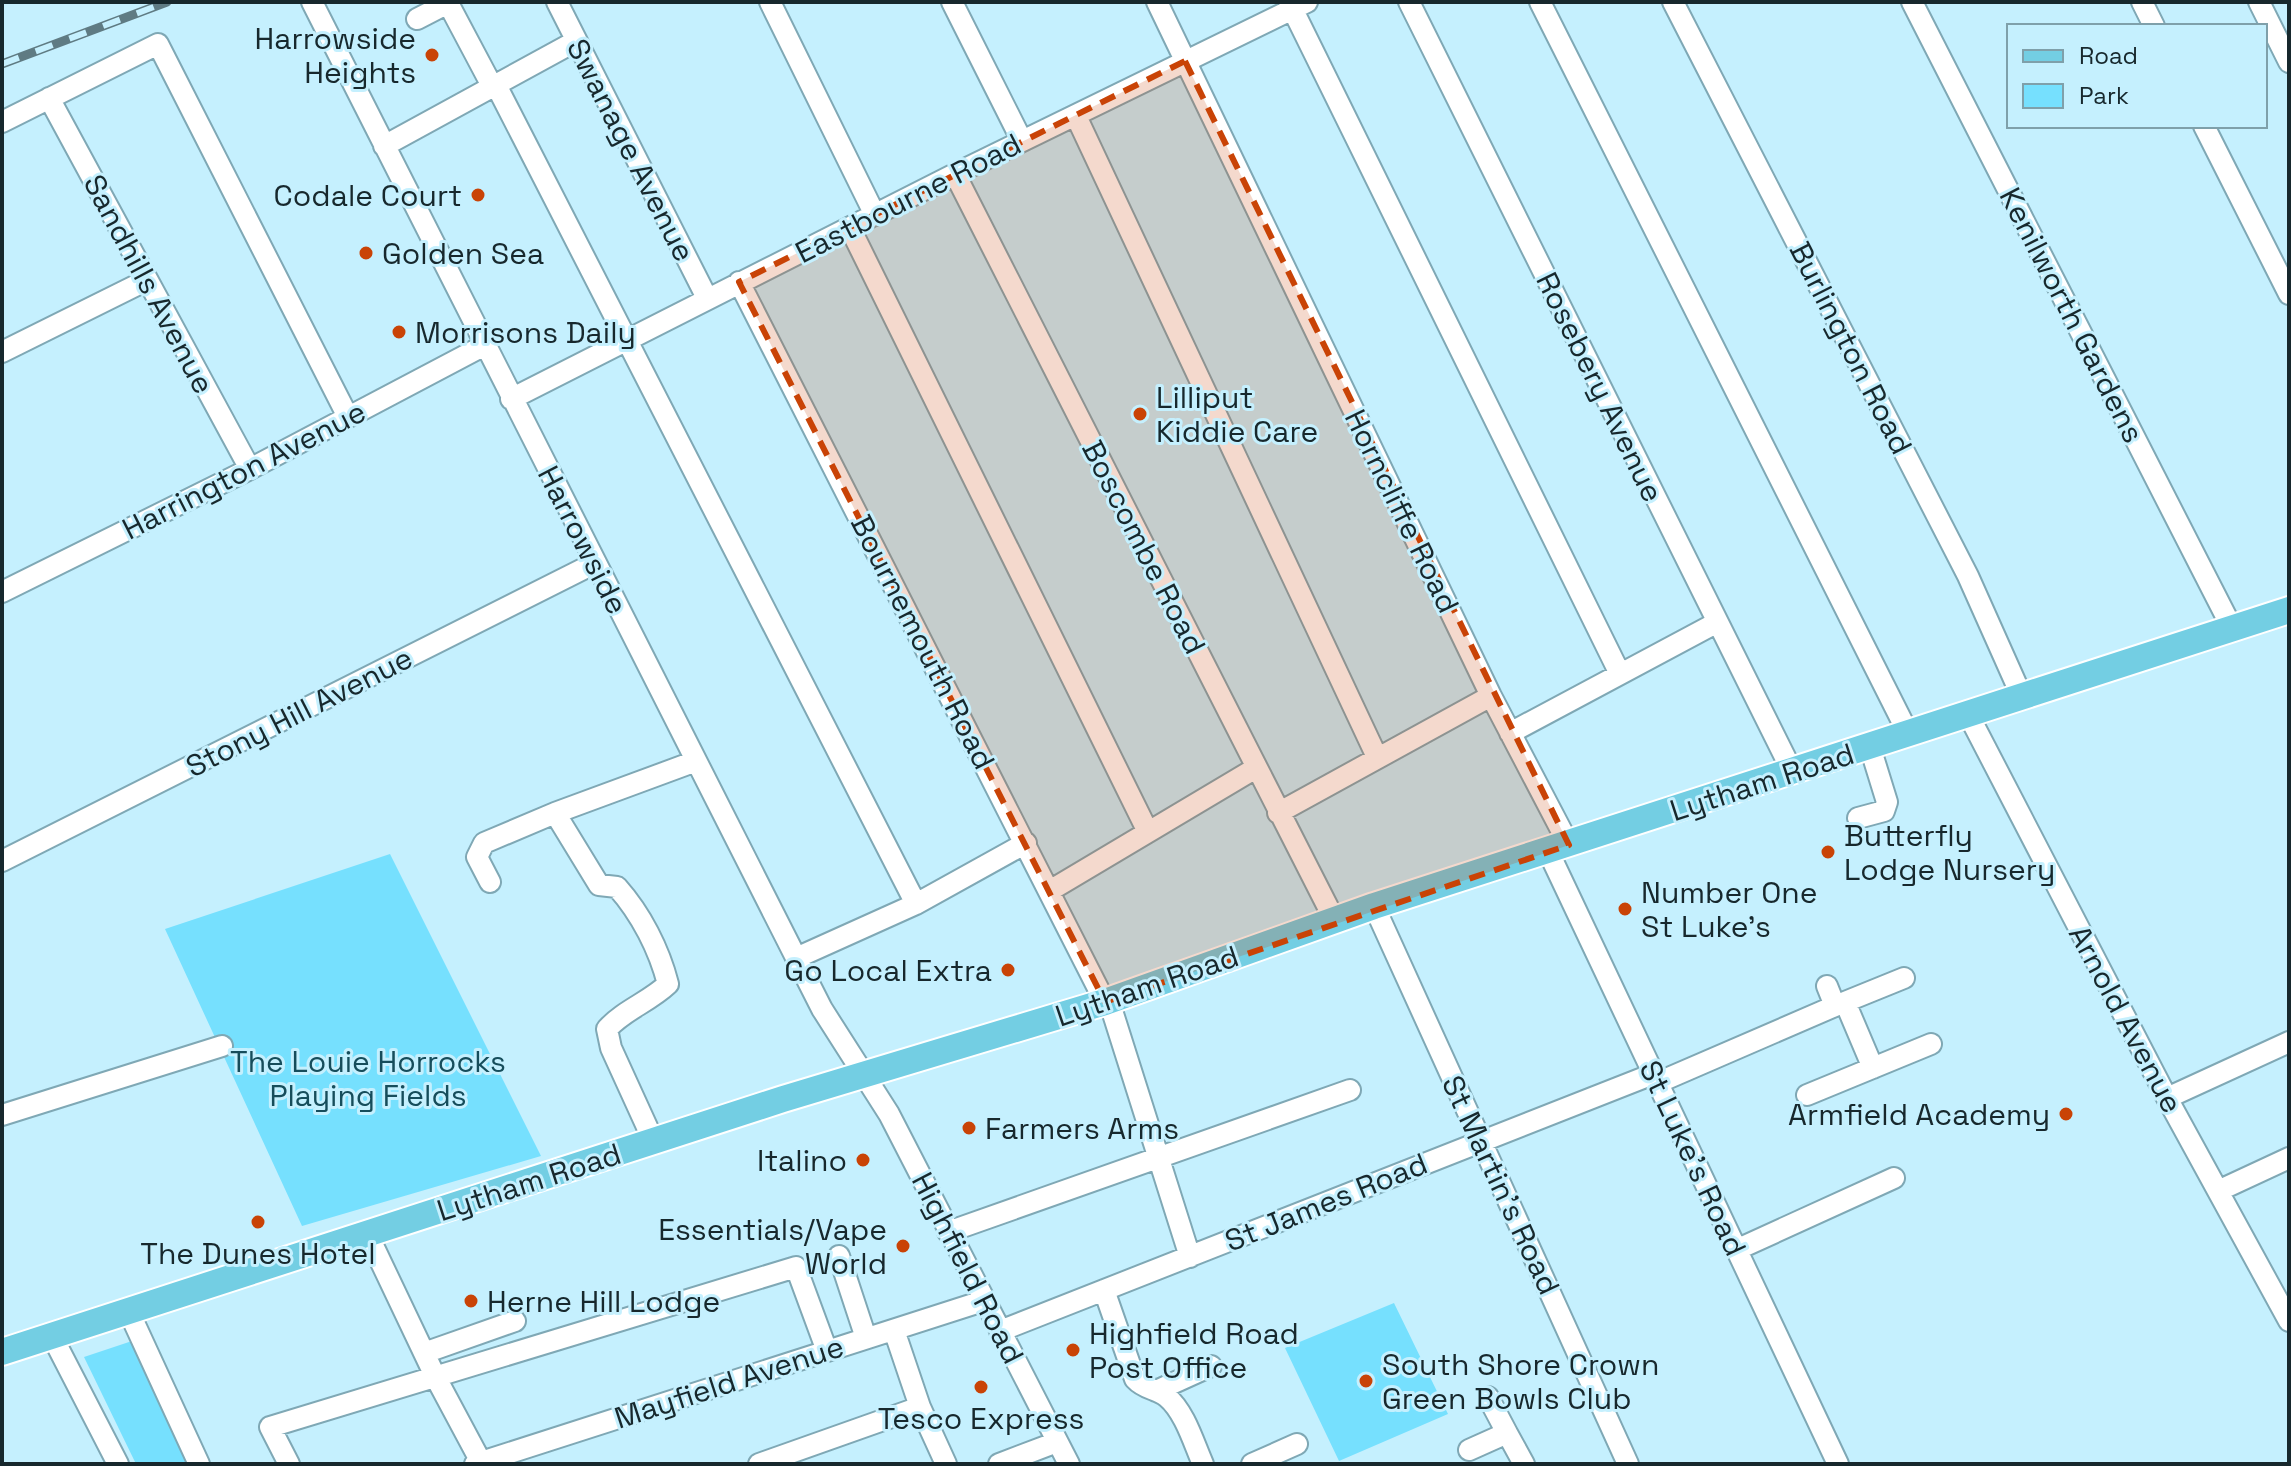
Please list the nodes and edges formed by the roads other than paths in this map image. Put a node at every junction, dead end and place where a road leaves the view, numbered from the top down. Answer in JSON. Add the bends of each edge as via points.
{"nodes":[{"id":1,"x":312,"y":2,"type":"edge"},
{"id":2,"x":557,"y":2,"type":"edge"},
{"id":3,"x":770,"y":2,"type":"edge"},
{"id":4,"x":952,"y":2,"type":"edge"},
{"id":5,"x":1157,"y":2,"type":"edge"},
{"id":6,"x":1409,"y":2,"type":"edge"},
{"id":7,"x":1540,"y":2,"type":"edge"},
{"id":8,"x":1673,"y":2,"type":"edge"},
{"id":9,"x":1912,"y":2,"type":"edge"},
{"id":10,"x":2142,"y":2,"type":"edge"},
{"id":11,"x":2259,"y":2,"type":"edge"},
{"id":12,"x":1296,"y":4,"type":"edge"},
{"id":13,"x":417,"y":19,"type":"dead end"},
{"id":14,"x":2153,"y":24,"type":"edge"},
{"id":15,"x":576,"y":41,"type":"junction"},
{"id":16,"x":1185,"y":61,"type":"junction"},
{"id":17,"x":2289,"y":62,"type":"edge"},
{"id":18,"x":494,"y":86,"type":"junction"},
{"id":19,"x":49,"y":98,"type":"junction"},
{"id":20,"x":1076,"y":116,"type":"junction"},
{"id":21,"x":2,"y":122,"type":"edge"},
{"id":22,"x":2205,"y":128,"type":"edge"},
{"id":23,"x":1022,"y":141,"type":"junction"},
{"id":24,"x":384,"y":146,"type":"junction"},
{"id":25,"x":955,"y":174,"type":"junction"},
{"id":26,"x":875,"y":215,"type":"junction"},
{"id":27,"x":850,"y":228,"type":"junction"},
{"id":28,"x":147,"y":280,"type":"junction"},
{"id":29,"x":739,"y":282,"type":"junction"},
{"id":30,"x":2289,"y":294,"type":"edge"},
{"id":31,"x":707,"y":298,"type":"junction"},
{"id":32,"x":626,"y":340,"type":"junction"},
{"id":33,"x":485,"y":345,"type":"junction"},
{"id":34,"x":2,"y":352,"type":"edge"},
{"id":35,"x":511,"y":399,"type":"junction"},
{"id":36,"x":348,"y":417,"type":"junction"},
{"id":37,"x":250,"y":469,"type":"junction"},
{"id":38,"x":595,"y":563,"type":"junction"},
{"id":39,"x":2,"y":592,"type":"edge"},
{"id":40,"x":2289,"y":610,"type":"edge"},
{"id":41,"x":1716,"y":623,"type":"junction"},
{"id":42,"x":2232,"y":628,"type":"junction"},
{"id":43,"x":1620,"y":674,"type":"junction"},
{"id":44,"x":1491,"y":696,"type":"junction"},
{"id":45,"x":2022,"y":697,"type":"junction"},
{"id":46,"x":1968,"y":714,"type":"junction"},
{"id":47,"x":1510,"y":733,"type":"junction"},
{"id":48,"x":1909,"y":735,"type":"junction"},
{"id":49,"x":1870,"y":747,"type":"junction"},
{"id":50,"x":1377,"y":757,"type":"junction"},
{"id":51,"x":696,"y":761,"type":"junction"},
{"id":52,"x":1256,"y":768,"type":"junction"},
{"id":53,"x":1792,"y":771,"type":"junction"},
{"id":54,"x":555,"y":813,"type":"junction"},
{"id":55,"x":1278,"y":813,"type":"junction"},
{"id":56,"x":1858,"y":818,"type":"dead end"},
{"id":57,"x":1148,"y":832,"type":"junction"},
{"id":58,"x":1026,"y":843,"type":"junction"},
{"id":59,"x":1558,"y":848,"type":"junction"},
{"id":60,"x":2,"y":861,"type":"edge"},
{"id":61,"x":490,"y":882,"type":"dead end"},
{"id":62,"x":1051,"y":890,"type":"junction"},
{"id":63,"x":916,"y":904,"type":"junction"},
{"id":64,"x":1374,"y":906,"type":"junction"},
{"id":65,"x":1335,"y":921,"type":"junction"},
{"id":66,"x":796,"y":958,"type":"junction"},
{"id":67,"x":1904,"y":978,"type":"dead end"},
{"id":68,"x":1827,"y":986,"type":"dead end"},
{"id":69,"x":1107,"y":1001,"type":"junction"},
{"id":70,"x":1840,"y":1004,"type":"junction"},
{"id":71,"x":2289,"y":1042,"type":"edge"},
{"id":72,"x":1931,"y":1044,"type":"dead end"},
{"id":73,"x":222,"y":1046,"type":"dead end"},
{"id":74,"x":1873,"y":1068,"type":"junction"},
{"id":75,"x":865,"y":1073,"type":"junction"},
{"id":76,"x":1655,"y":1078,"type":"junction"},
{"id":77,"x":1350,"y":1090,"type":"dead end"},
{"id":78,"x":1807,"y":1095,"type":"dead end"},
{"id":79,"x":2167,"y":1098,"type":"junction"},
{"id":80,"x":2,"y":1115,"type":"edge"},
{"id":81,"x":653,"y":1140,"type":"junction"},
{"id":82,"x":1480,"y":1141,"type":"junction"},
{"id":83,"x":1159,"y":1158,"type":"junction"},
{"id":84,"x":2289,"y":1158,"type":"edge"},
{"id":85,"x":1894,"y":1178,"type":"dead end"},
{"id":86,"x":2218,"y":1191,"type":"junction"},
{"id":87,"x":948,"y":1232,"type":"junction"},
{"id":88,"x":368,"y":1235,"type":"junction"},
{"id":89,"x":1736,"y":1250,"type":"junction"},
{"id":90,"x":839,"y":1256,"type":"dead end"},
{"id":91,"x":1190,"y":1257,"type":"junction"},
{"id":92,"x":1104,"y":1290,"type":"junction"},
{"id":93,"x":2282,"y":1292,"type":"edge"},
{"id":94,"x":983,"y":1301,"type":"junction"},
{"id":95,"x":130,"y":1314,"type":"junction"},
{"id":96,"x":515,"y":1321,"type":"dead end"},
{"id":97,"x":2289,"y":1321,"type":"edge"},
{"id":98,"x":894,"y":1330,"type":"junction"},
{"id":99,"x":1000,"y":1331,"type":"junction"},
{"id":100,"x":52,"y":1336,"type":"junction"},
{"id":101,"x":866,"y":1338,"type":"junction"},
{"id":102,"x":827,"y":1351,"type":"junction"},
{"id":103,"x":2,"y":1352,"type":"edge"},
{"id":104,"x":424,"y":1353,"type":"junction"},
{"id":105,"x":1211,"y":1366,"type":"dead end"},
{"id":106,"x":435,"y":1376,"type":"junction"},
{"id":107,"x":1156,"y":1391,"type":"junction"},
{"id":108,"x":1488,"y":1397,"type":"dead end"},
{"id":109,"x":920,"y":1407,"type":"junction"},
{"id":110,"x":1507,"y":1433,"type":"junction"},
{"id":111,"x":1057,"y":1442,"type":"junction"},
{"id":112,"x":1297,"y":1444,"type":"dead end"},
{"id":113,"x":1469,"y":1450,"type":"dead end"},
{"id":114,"x":480,"y":1463,"type":"edge"},
{"id":115,"x":118,"y":1464,"type":"edge"},
{"id":116,"x":199,"y":1464,"type":"edge"},
{"id":117,"x":289,"y":1464,"type":"edge"},
{"id":118,"x":759,"y":1464,"type":"edge"},
{"id":119,"x":946,"y":1464,"type":"edge"},
{"id":120,"x":999,"y":1464,"type":"edge"},
{"id":121,"x":1069,"y":1464,"type":"edge"},
{"id":122,"x":1203,"y":1464,"type":"edge"},
{"id":123,"x":1252,"y":1464,"type":"edge"},
{"id":124,"x":1524,"y":1464,"type":"edge"},
{"id":125,"x":1628,"y":1464,"type":"edge"},
{"id":126,"x":1838,"y":1464,"type":"edge"}],
"edges":[{"from":1,"to":24,"type":"street","name":"Harrowside"},
{"from":2,"to":15,"type":"street","name":"Swanage Avenue"},
{"from":3,"to":26,"type":"street"},
{"from":4,"to":23,"type":"street"},
{"from":5,"to":16,"type":"street","name":"Horncliffe Road"},
{"from":6,"to":41,"type":"street","name":"Rosebery Avenue"},
{"from":7,"to":48,"type":"street"},
{"from":8,"to":45,"type":"street","name":"Burlington Road","via":[[1968,576]]},
{"from":9,"to":42,"type":"street","name":"Kenilworth Gardens"},
{"from":10,"to":14,"type":"street"},
{"from":11,"to":17,"type":"street"},
{"from":12,"to":16,"type":"street","name":"Eastbourne Road"},
{"from":12,"to":43,"type":"street"},
{"from":13,"to":18,"type":"street","via":[[448,3]]},
{"from":15,"to":18,"type":"street"},
{"from":15,"to":31,"type":"street","name":"Swanage Avenue"},
{"from":16,"to":20,"type":"street","name":"Eastbourne Road"},
{"from":16,"to":44,"type":"street","name":"Horncliffe Road"},
{"from":18,"to":24,"type":"street"},
{"from":18,"to":32,"type":"street"},
{"from":19,"to":21,"type":"street"},
{"from":19,"to":28,"type":"street","name":"Sandhills Avenue"},
{"from":19,"to":36,"type":"street","via":[[158,44]]},
{"from":20,"to":23,"type":"street","name":"Eastbourne Road"},
{"from":20,"to":50,"type":"street"},
{"from":22,"to":30,"type":"street"},
{"from":23,"to":25,"type":"street","name":"Eastbourne Road"},
{"from":24,"to":33,"type":"street","name":"Harrowside"},
{"from":25,"to":26,"type":"street","name":"Eastbourne Road"},
{"from":25,"to":52,"type":"street","name":"Boscombe Road"},
{"from":26,"to":27,"type":"street","name":"Eastbourne Road"},
{"from":27,"to":29,"type":"street","name":"Eastbourne Road"},
{"from":27,"to":57,"type":"street"},
{"from":28,"to":34,"type":"street"},
{"from":28,"to":37,"type":"street","name":"Sandhills Avenue"},
{"from":29,"to":31,"type":"street","name":"Eastbourne Road"},
{"from":29,"to":58,"type":"street","name":"Bournemouth Road"},
{"from":31,"to":32,"type":"street","name":"Eastbourne Road"},
{"from":32,"to":35,"type":"street","name":"Eastbourne Road"},
{"from":32,"to":63,"type":"street"},
{"from":33,"to":35,"type":"street","name":"Harrowside"},
{"from":33,"to":36,"type":"street","name":"Harrington Avenue"},
{"from":35,"to":38,"type":"street","name":"Harrowside"},
{"from":36,"to":37,"type":"street","name":"Harrington Avenue"},
{"from":37,"to":39,"type":"street","name":"Harrington Avenue"},
{"from":38,"to":51,"type":"street","name":"Harrowside"},
{"from":38,"to":60,"type":"street","name":"Stony Hill Avenue"},
{"from":40,"to":42,"type":"main road","name":"Lytham Road"},
{"from":41,"to":43,"type":"street"},
{"from":41,"to":53,"type":"street","name":"Rosebery Avenue"},
{"from":42,"to":45,"type":"main road","name":"Lytham Road"},
{"from":43,"to":47,"type":"street"},
{"from":44,"to":47,"type":"street","name":"Horncliffe Road"},
{"from":44,"to":50,"type":"street"},
{"from":45,"to":46,"type":"main road","name":"Lytham Road"},
{"from":46,"to":48,"type":"main road","name":"Lytham Road"},
{"from":46,"to":79,"type":"street","name":"Arnold Avenue"},
{"from":47,"to":59,"type":"street","name":"Horncliffe Road"},
{"from":48,"to":49,"type":"main road","name":"Lytham Road"},
{"from":49,"to":53,"type":"main road","name":"Lytham Road"},
{"from":49,"to":56,"type":"street","via":[[1887,802],[1884,811]]},
{"from":50,"to":55,"type":"street"},
{"from":51,"to":54,"type":"street"},
{"from":51,"to":66,"type":"street","name":"Harrowside"},
{"from":52,"to":55,"type":"street","name":"Boscombe Road"},
{"from":52,"to":57,"type":"street"},
{"from":53,"to":59,"type":"main road","name":"Lytham Road"},
{"from":54,"to":61,"type":"street","via":[[484,843],[477,857]]},
{"from":54,"to":81,"type":"street","via":[[599,885],[617,887],[626,897],[663,965],[668,984],[607,1029]]},
{"from":55,"to":65,"type":"street","name":"Boscombe Road"},
{"from":57,"to":62,"type":"street"},
{"from":58,"to":62,"type":"street","name":"Bournemouth Road"},
{"from":58,"to":63,"type":"street"},
{"from":59,"to":64,"type":"main road","name":"Lytham Road"},
{"from":59,"to":76,"type":"street","name":"St Luke's Road"},
{"from":62,"to":69,"type":"street","name":"Bournemouth Road"},
{"from":63,"to":66,"type":"street"},
{"from":64,"to":65,"type":"main road","name":"Lytham Road"},
{"from":64,"to":82,"type":"street","name":"St Martin's Road"},
{"from":65,"to":69,"type":"main road","name":"Lytham Road"},
{"from":66,"to":75,"type":"street","name":"Harrowside"},
{"from":67,"to":70,"type":"street","name":"St James Road"},
{"from":68,"to":70,"type":"street"},
{"from":69,"to":75,"type":"main road","name":"Lytham Road"},
{"from":69,"to":83,"type":"street","name":"Bournemouth Road"},
{"from":70,"to":74,"type":"street"},
{"from":70,"to":76,"type":"street","name":"St James Road"},
{"from":71,"to":79,"type":"street"},
{"from":72,"to":74,"type":"street"},
{"from":73,"to":80,"type":"street"},
{"from":74,"to":78,"type":"street"},
{"from":75,"to":81,"type":"main road","name":"Lytham Road"},
{"from":75,"to":87,"type":"street","name":"Highfield Road"},
{"from":76,"to":82,"type":"street","name":"St James Road"},
{"from":76,"to":89,"type":"street","name":"St Luke's Road"},
{"from":77,"to":83,"type":"street"},
{"from":79,"to":86,"type":"street","name":"Arnold Avenue"},
{"from":81,"to":88,"type":"main road","name":"Lytham Road"},
{"from":82,"to":91,"type":"street","name":"St James Road"},
{"from":82,"to":125,"type":"street","name":"St Martin's Road"},
{"from":83,"to":87,"type":"street"},
{"from":83,"to":91,"type":"street","name":"Bournemouth Road"},
{"from":84,"to":86,"type":"street"},
{"from":85,"to":89,"type":"street"},
{"from":86,"to":93,"type":"street","name":"Arnold Avenue"},
{"from":87,"to":94,"type":"street","name":"Highfield Road"},
{"from":88,"to":95,"type":"main road","name":"Lytham Road"},
{"from":88,"to":104,"type":"street"},
{"from":89,"to":126,"type":"street","name":"St Luke's Road"},
{"from":90,"to":101,"type":"street"},
{"from":91,"to":92,"type":"street","name":"St James Road"},
{"from":92,"to":99,"type":"street","name":"St James Road"},
{"from":92,"to":107,"type":"street","via":[[1135,1379],[1144,1389]]},
{"from":93,"to":97,"type":"street","name":"Arnold Avenue"},
{"from":94,"to":98,"type":"street","name":"Mayfield Avenue"},
{"from":94,"to":99,"type":"street","name":"Highfield Road"},
{"from":95,"to":100,"type":"main road","name":"Lytham Road"},
{"from":95,"to":116,"type":"street"},
{"from":96,"to":104,"type":"street"},
{"from":98,"to":101,"type":"street","name":"Mayfield Avenue"},
{"from":98,"to":109,"type":"street"},
{"from":99,"to":111,"type":"street","name":"Highfield Road"},
{"from":100,"to":103,"type":"main road","name":"Lytham Road"},
{"from":100,"to":115,"type":"street"},
{"from":101,"to":102,"type":"street","name":"Mayfield Avenue"},
{"from":102,"to":106,"type":"street","via":[[796,1267]]},
{"from":102,"to":114,"type":"street","name":"Mayfield Avenue"},
{"from":104,"to":106,"type":"street"},
{"from":105,"to":107,"type":"street"},
{"from":106,"to":114,"type":"street"},
{"from":106,"to":117,"type":"street","via":[[270,1427]]},
{"from":107,"to":122,"type":"street","via":[[1175,1405]]},
{"from":108,"to":110,"type":"street"},
{"from":109,"to":118,"type":"street"},
{"from":109,"to":119,"type":"street"},
{"from":110,"to":113,"type":"street"},
{"from":110,"to":124,"type":"street"},
{"from":111,"to":120,"type":"street"},
{"from":111,"to":121,"type":"street","name":"Highfield Road"},
{"from":112,"to":123,"type":"street"}]}
